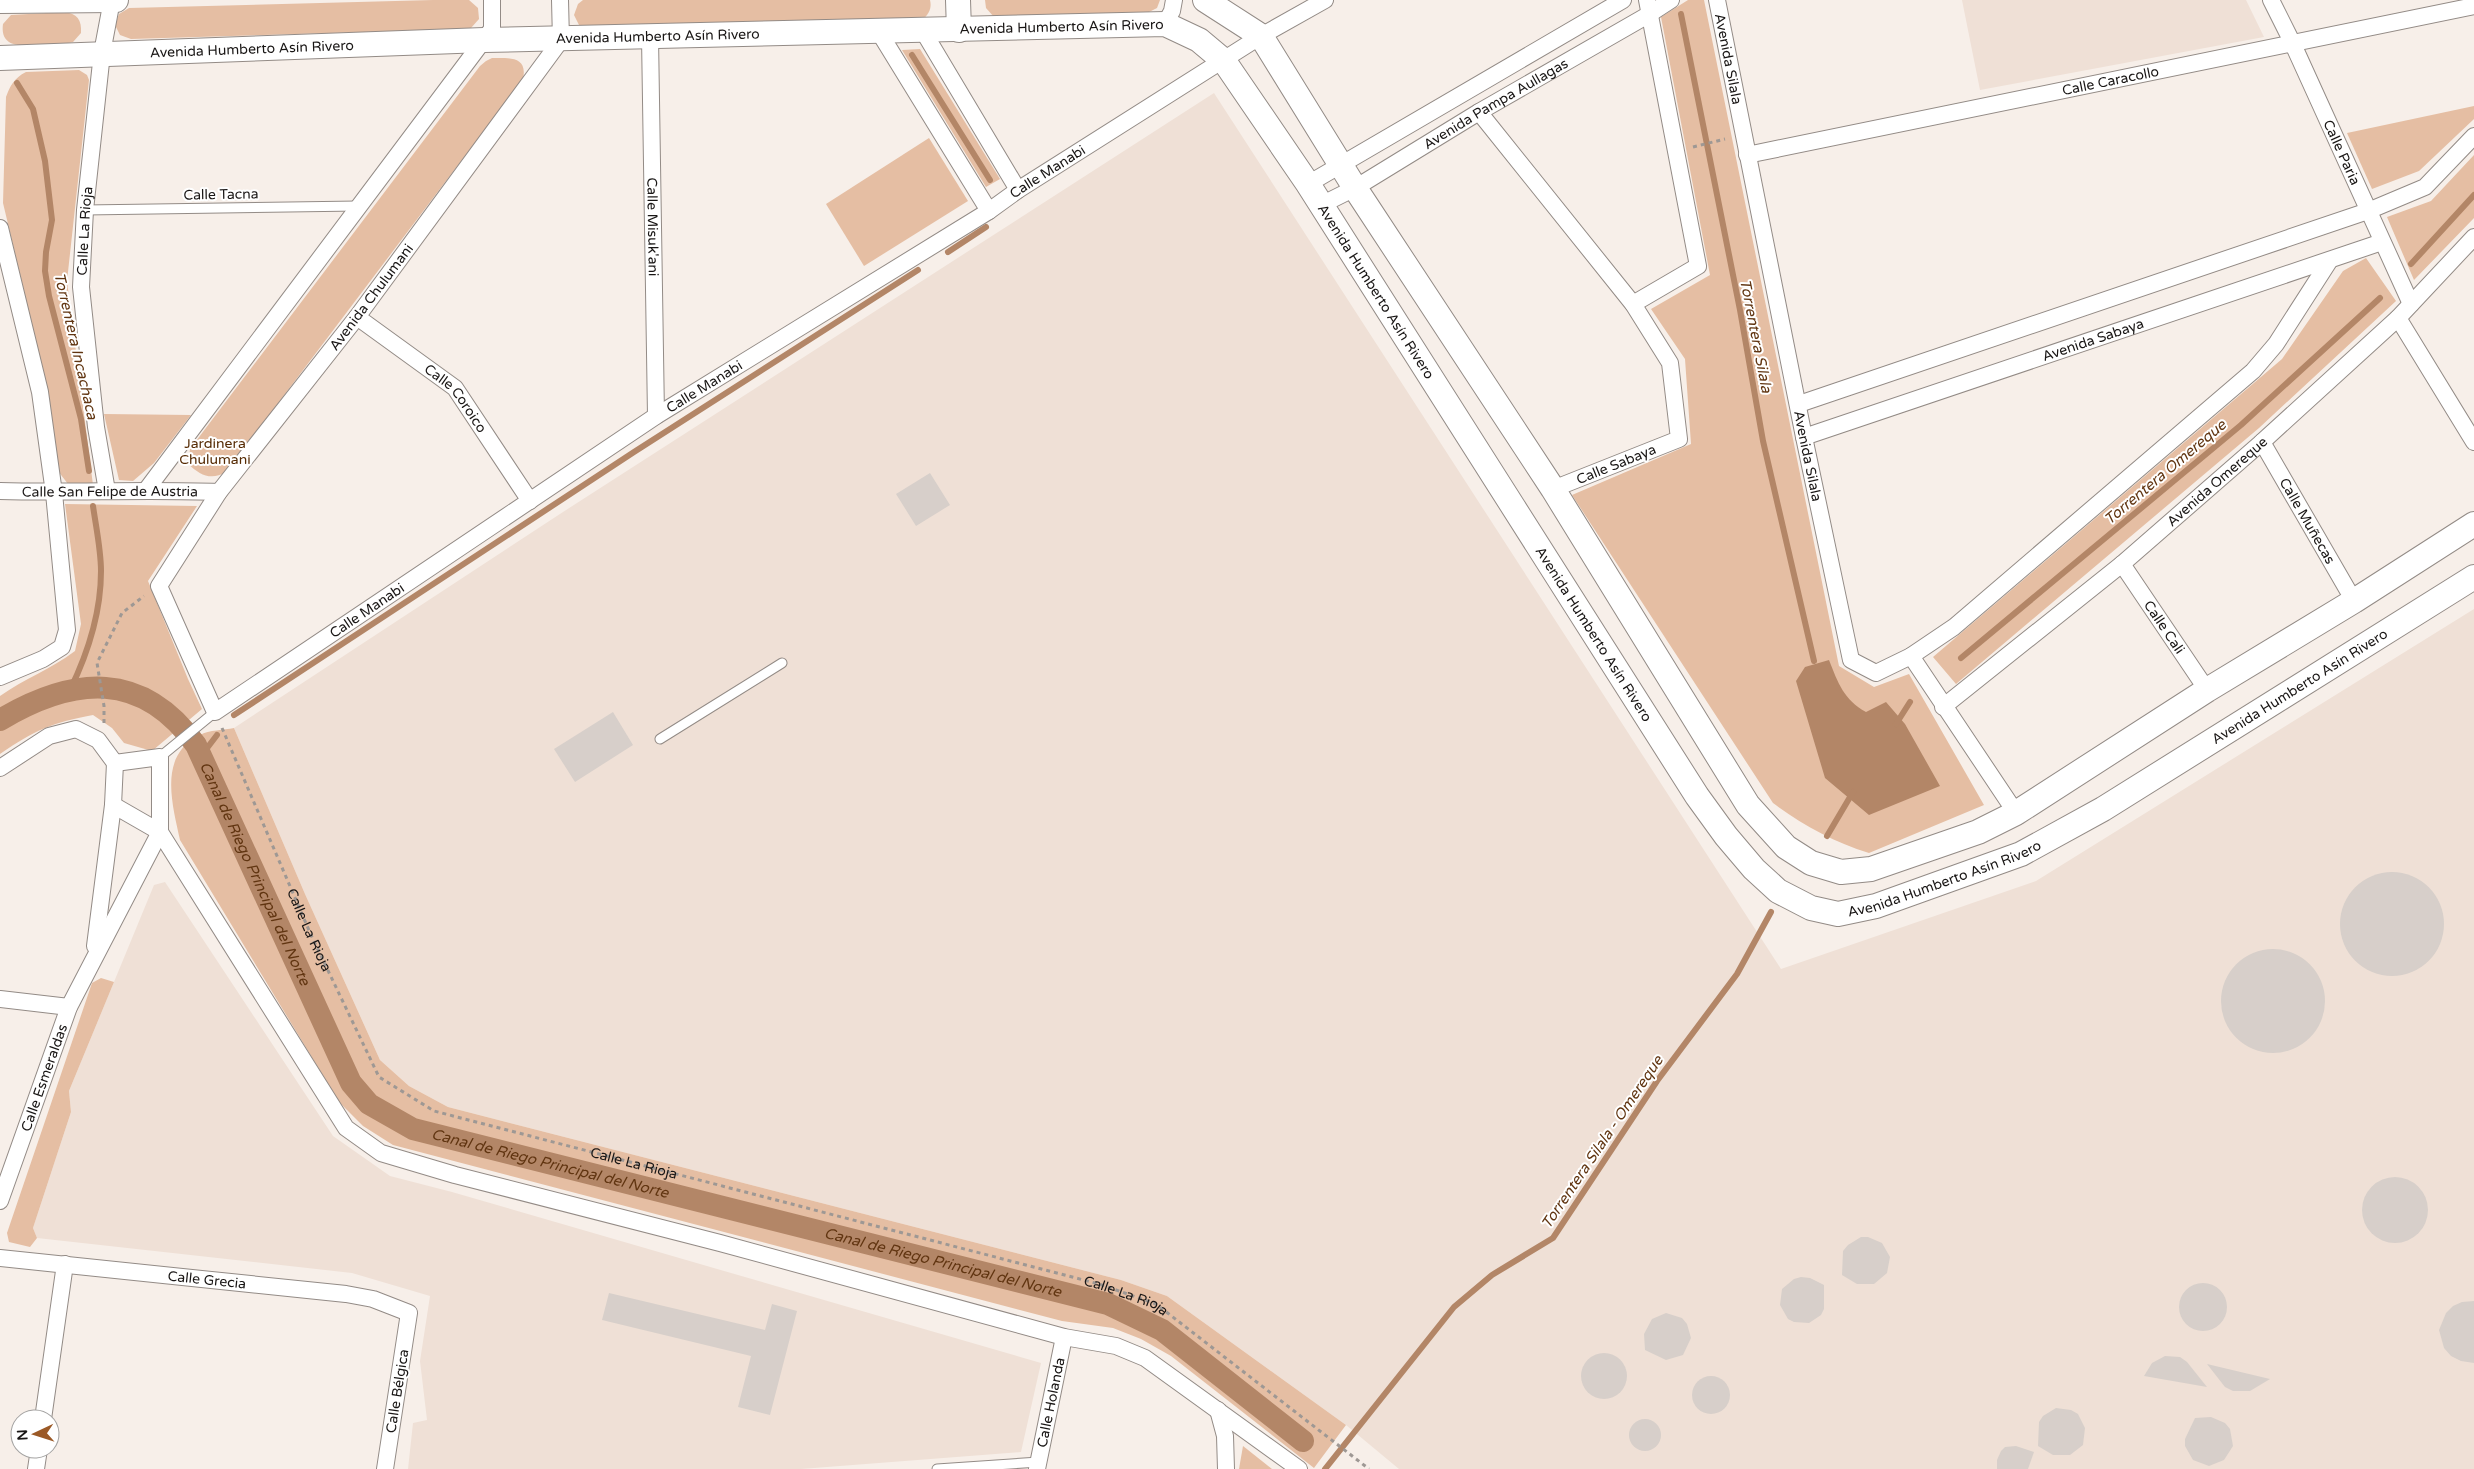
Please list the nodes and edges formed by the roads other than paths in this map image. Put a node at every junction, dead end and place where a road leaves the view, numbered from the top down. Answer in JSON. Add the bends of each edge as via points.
{"nodes":[{"id":1,"x":46,"y":0,"type":"edge"},
{"id":2,"x":112,"y":0,"type":"edge"},
{"id":3,"x":116,"y":0,"type":"edge"},
{"id":4,"x":492,"y":0,"type":"edge"},
{"id":5,"x":560,"y":0,"type":"edge"},
{"id":6,"x":958,"y":0,"type":"edge"},
{"id":7,"x":1174,"y":0,"type":"edge"},
{"id":8,"x":1205,"y":0,"type":"edge"},
{"id":9,"x":1325,"y":0,"type":"edge"},
{"id":10,"x":1623,"y":0,"type":"edge"},
{"id":11,"x":1671,"y":0,"type":"edge"},
{"id":12,"x":1717,"y":0,"type":"edge"},
{"id":13,"x":2270,"y":0,"type":"edge"},
{"id":14,"x":0,"y":1,"type":"edge"},
{"id":15,"x":2474,"y":6,"type":"edge"},
{"id":16,"x":1648,"y":8,"type":"edge"},
{"id":17,"x":1165,"y":24,"type":"junction"},
{"id":18,"x":959,"y":30,"type":"junction"},
{"id":19,"x":923,"y":31,"type":"junction"},
{"id":20,"x":879,"y":32,"type":"junction"},
{"id":21,"x":1260,"y":36,"type":"junction"},
{"id":22,"x":650,"y":37,"type":"junction"},
{"id":23,"x":484,"y":40,"type":"junction"},
{"id":24,"x":561,"y":40,"type":"junction"},
{"id":25,"x":2292,"y":42,"type":"junction"},
{"id":26,"x":102,"y":53,"type":"junction"},
{"id":27,"x":0,"y":58,"type":"edge"},
{"id":28,"x":1224,"y":61,"type":"junction"},
{"id":29,"x":1479,"y":112,"type":"junction"},
{"id":30,"x":2474,"y":136,"type":"edge"},
{"id":31,"x":1747,"y":155,"type":"junction"},
{"id":32,"x":1341,"y":163,"type":"junction"},
{"id":33,"x":1308,"y":184,"type":"junction"},
{"id":34,"x":1355,"y":188,"type":"junction"},
{"id":35,"x":1018,"y":190,"type":"junction"},
{"id":36,"x":1321,"y":205,"type":"junction"},
{"id":37,"x":358,"y":206,"type":"junction"},
{"id":38,"x":85,"y":210,"type":"junction"},
{"id":39,"x":989,"y":211,"type":"junction"},
{"id":40,"x":2368,"y":212,"type":"junction"},
{"id":41,"x":0,"y":228,"type":"edge"},
{"id":42,"x":2474,"y":237,"type":"edge"},
{"id":43,"x":2382,"y":242,"type":"junction"},
{"id":44,"x":2330,"y":260,"type":"junction"},
{"id":45,"x":1633,"y":304,"type":"junction"},
{"id":46,"x":2411,"y":304,"type":"junction"},
{"id":47,"x":358,"y":317,"type":"junction"},
{"id":48,"x":2398,"y":318,"type":"junction"},
{"id":49,"x":1799,"y":404,"type":"junction"},
{"id":50,"x":656,"y":416,"type":"junction"},
{"id":51,"x":1804,"y":436,"type":"junction"},
{"id":52,"x":2262,"y":442,"type":"junction"},
{"id":53,"x":2474,"y":442,"type":"edge"},
{"id":54,"x":147,"y":489,"type":"junction"},
{"id":55,"x":1553,"y":489,"type":"junction"},
{"id":56,"x":0,"y":491,"type":"edge"},
{"id":57,"x":107,"y":491,"type":"junction"},
{"id":58,"x":219,"y":492,"type":"junction"},
{"id":59,"x":54,"y":493,"type":"junction"},
{"id":60,"x":530,"y":501,"type":"junction"},
{"id":61,"x":2474,"y":524,"type":"edge"},
{"id":62,"x":2122,"y":564,"type":"junction"},
{"id":63,"x":2474,"y":577,"type":"edge"},
{"id":64,"x":2354,"y":601,"type":"junction"},
{"id":65,"x":1911,"y":656,"type":"junction"},
{"id":66,"x":782,"y":663,"type":"dead end"},
{"id":67,"x":0,"y":677,"type":"edge"},
{"id":68,"x":2207,"y":690,"type":"junction"},
{"id":69,"x":1944,"y":707,"type":"junction"},
{"id":70,"x":215,"y":712,"type":"junction"},
{"id":71,"x":660,"y":739,"type":"dead end"},
{"id":72,"x":160,"y":757,"type":"junction"},
{"id":73,"x":115,"y":763,"type":"junction"},
{"id":74,"x":0,"y":768,"type":"edge"},
{"id":75,"x":1729,"y":772,"type":"junction"},
{"id":76,"x":1697,"y":796,"type":"junction"},
{"id":77,"x":113,"y":805,"type":"junction"},
{"id":78,"x":2016,"y":813,"type":"junction"},
{"id":79,"x":160,"y":832,"type":"junction"},
{"id":80,"x":94,"y":956,"type":"junction"},
{"id":81,"x":0,"y":999,"type":"edge"},
{"id":82,"x":69,"y":1007,"type":"junction"},
{"id":83,"x":0,"y":1201,"type":"edge"},
{"id":84,"x":0,"y":1258,"type":"edge"},
{"id":85,"x":65,"y":1264,"type":"junction"},
{"id":86,"x":409,"y":1313,"type":"joint"},
{"id":87,"x":1064,"y":1337,"type":"junction"},
{"id":88,"x":44,"y":1409,"type":"edge"},
{"id":89,"x":1218,"y":1410,"type":"junction"},
{"id":90,"x":1038,"y":1466,"type":"edge"},
{"id":91,"x":385,"y":1469,"type":"edge"},
{"id":92,"x":936,"y":1469,"type":"edge"},
{"id":93,"x":1226,"y":1469,"type":"edge"},
{"id":94,"x":1299,"y":1469,"type":"edge"}],
"edges":[{"from":1,"to":2,"type":"street"},
{"from":1,"to":14,"type":"street"},
{"from":2,"to":3,"type":"street"},
{"from":2,"to":26,"type":"street","name":"Calle La Rioja"},
{"from":4,"to":23,"type":"street","via":[[492,29]]},
{"from":5,"to":24,"type":"street"},
{"from":6,"to":18,"type":"street"},
{"from":7,"to":17,"type":"street"},
{"from":8,"to":21,"type":"street"},
{"from":9,"to":21,"type":"street","name":"Calle Manabi"},
{"from":10,"to":32,"type":"street","name":"Avenida Pampa Aullagas"},
{"from":11,"to":16,"type":"street","name":"Avenida Pampa Aullagas"},
{"from":12,"to":31,"type":"street","name":"Avenida Silala"},
{"from":13,"to":25,"type":"street","name":"Calle Paria"},
{"from":15,"to":25,"type":"street","name":"Calle Caracollo"},
{"from":16,"to":29,"type":"street","name":"Avenida Pampa Aullagas"},
{"from":16,"to":45,"type":"street","via":[[1698,266]]},
{"from":17,"to":18,"type":"street","name":"Avenida Humberto Asín Rivero"},
{"from":17,"to":28,"type":"street","name":"Avenida Humberto Asín Rivero","via":[[1200,40]]},
{"from":18,"to":19,"type":"street","name":"Avenida Humberto Asín Rivero"},
{"from":19,"to":20,"type":"street","name":"Avenida Humberto Asín Rivero"},
{"from":19,"to":35,"type":"street"},
{"from":20,"to":22,"type":"street","name":"Avenida Humberto Asín Rivero"},
{"from":20,"to":39,"type":"street"},
{"from":21,"to":28,"type":"street","name":"Calle Manabi"},
{"from":21,"to":32,"type":"street"},
{"from":22,"to":24,"type":"street","name":"Avenida Humberto Asín Rivero"},
{"from":22,"to":50,"type":"street","name":"Calle Misuk'ani"},
{"from":23,"to":24,"type":"street","name":"Avenida Humberto Asín Rivero"},
{"from":23,"to":26,"type":"street","name":"Avenida Humberto Asín Rivero"},
{"from":23,"to":37,"type":"street"},
{"from":24,"to":47,"type":"street","name":"Avenida Chulumani"},
{"from":25,"to":31,"type":"street","name":"Calle Caracollo"},
{"from":25,"to":40,"type":"street","name":"Calle Paria"},
{"from":26,"to":27,"type":"street","name":"Avenida Humberto Asín Rivero"},
{"from":26,"to":38,"type":"street","name":"Calle La Rioja"},
{"from":28,"to":33,"type":"street","name":"Avenida Humberto Asín Rivero"},
{"from":28,"to":35,"type":"street","name":"Calle Manabi"},
{"from":29,"to":34,"type":"street","name":"Avenida Pampa Aullagas"},
{"from":29,"to":45,"type":"street"},
{"from":30,"to":40,"type":"street","via":[[2425,187]]},
{"from":31,"to":49,"type":"street","name":"Avenida Silala"},
{"from":32,"to":33,"type":"street","name":"Avenida Pampa Aullagas"},
{"from":32,"to":34,"type":"street"},
{"from":33,"to":36,"type":"street","name":"Avenida Humberto Asín Rivero"},
{"from":34,"to":36,"type":"street","name":"Avenida Pampa Aullagas"},
{"from":34,"to":55,"type":"street"},
{"from":35,"to":39,"type":"street","name":"Calle Manabi"},
{"from":36,"to":76,"type":"street","name":"Avenida Humberto Asín Rivero"},
{"from":37,"to":38,"type":"lane","name":"Calle Tacna"},
{"from":37,"to":54,"type":"street"},
{"from":38,"to":57,"type":"street","name":"Calle La Rioja","via":[[81,287],[96,427]]},
{"from":39,"to":50,"type":"street","name":"Calle Manabi"},
{"from":40,"to":43,"type":"street","name":"Calle Paria"},
{"from":40,"to":49,"type":"street"},
{"from":41,"to":59,"type":"street","via":[[40,392]]},
{"from":42,"to":46,"type":"street","name":"Avenida Omereque"},
{"from":43,"to":44,"type":"street","name":"Avenida Sabaya"},
{"from":43,"to":46,"type":"street","name":"Calle Paria"},
{"from":44,"to":51,"type":"street","name":"Avenida Sabaya"},
{"from":44,"to":65,"type":"street","via":[[2276,344],[2253,372],[1954,627]]},
{"from":45,"to":55,"type":"street","name":"Calle Sabaya","via":[[1670,363],[1679,439]]},
{"from":46,"to":48,"type":"street","name":"Avenida Omereque"},
{"from":47,"to":58,"type":"street","name":"Avenida Chulumani"},
{"from":47,"to":60,"type":"street","name":"Calle Coroico","via":[[454,388]]},
{"from":48,"to":52,"type":"street","name":"Avenida Omereque"},
{"from":48,"to":53,"type":"street"},
{"from":49,"to":51,"type":"street","name":"Avenida Silala"},
{"from":50,"to":60,"type":"street","name":"Calle Manabi"},
{"from":51,"to":65,"type":"street","name":"Avenida Silala","via":[[1851,660],[1876,673]]},
{"from":52,"to":62,"type":"street","name":"Avenida Omereque"},
{"from":52,"to":64,"type":"street","name":"Calle Muñecas"},
{"from":54,"to":57,"type":"street","name":"Calle San Felipe de Austria"},
{"from":54,"to":58,"type":"street","name":"Calle San Felipe de Austria"},
{"from":55,"to":75,"type":"street"},
{"from":56,"to":59,"type":"street","name":"Calle San Felipe de Austria"},
{"from":57,"to":59,"type":"street","name":"Calle San Felipe de Austria"},
{"from":58,"to":70,"type":"street","name":"Avenida Chulumani","via":[[159,586]]},
{"from":59,"to":67,"type":"street","via":[[67,630],[62,647],[43,659]]},
{"from":60,"to":70,"type":"street","name":"Calle Manabi"},
{"from":61,"to":64,"type":"street"},
{"from":62,"to":68,"type":"street","name":"Calle Cali"},
{"from":62,"to":69,"type":"street","name":"Avenida Omereque"},
{"from":63,"to":76,"type":"street","name":"Avenida Humberto Asín Rivero","via":[[2095,814],[2021,854],[1876,906],[1838,914],[1811,908],[1778,891],[1754,869]]},
{"from":64,"to":68,"type":"street"},
{"from":65,"to":69,"type":"street"},
{"from":66,"to":71,"type":"lane"},
{"from":68,"to":78,"type":"street"},
{"from":69,"to":78,"type":"street"},
{"from":70,"to":72,"type":"lane","name":"Calle Manabi"},
{"from":72,"to":73,"type":"street"},
{"from":72,"to":79,"type":"street","name":"Calle Esmeraldas"},
{"from":73,"to":74,"type":"street","via":[[98,740],[76,729],[49,736]]},
{"from":73,"to":77,"type":"street","name":"Calle Esmeraldas"},
{"from":75,"to":76,"type":"street"},
{"from":75,"to":78,"type":"street","via":[[1748,805],[1786,847],[1811,863],[1841,872],[1871,869],[1978,832]]},
{"from":77,"to":79,"type":"street"},
{"from":77,"to":80,"type":"street","name":"Calle Esmeraldas"},
{"from":79,"to":80,"type":"street","name":"Calle Esmeraldas"},
{"from":79,"to":87,"type":"street","via":[[346,1128],[381,1153]]},
{"from":80,"to":82,"type":"street","name":"Calle Esmeraldas"},
{"from":81,"to":82,"type":"street"},
{"from":82,"to":83,"type":"street","name":"Calle Esmeraldas"},
{"from":84,"to":85,"type":"street","name":"Calle Grecia"},
{"from":85,"to":86,"type":"street","name":"Calle Grecia","via":[[346,1294],[373,1299]]},
{"from":85,"to":88,"type":"street"},
{"from":86,"to":91,"type":"street","name":"Calle Bélgica"},
{"from":87,"to":89,"type":"street","via":[[1116,1346],[1145,1358]]},
{"from":87,"to":90,"type":"street","name":"Calle Holanda"},
{"from":89,"to":93,"type":"street"},
{"from":89,"to":94,"type":"street"},
{"from":90,"to":92,"type":"lane"}]}
